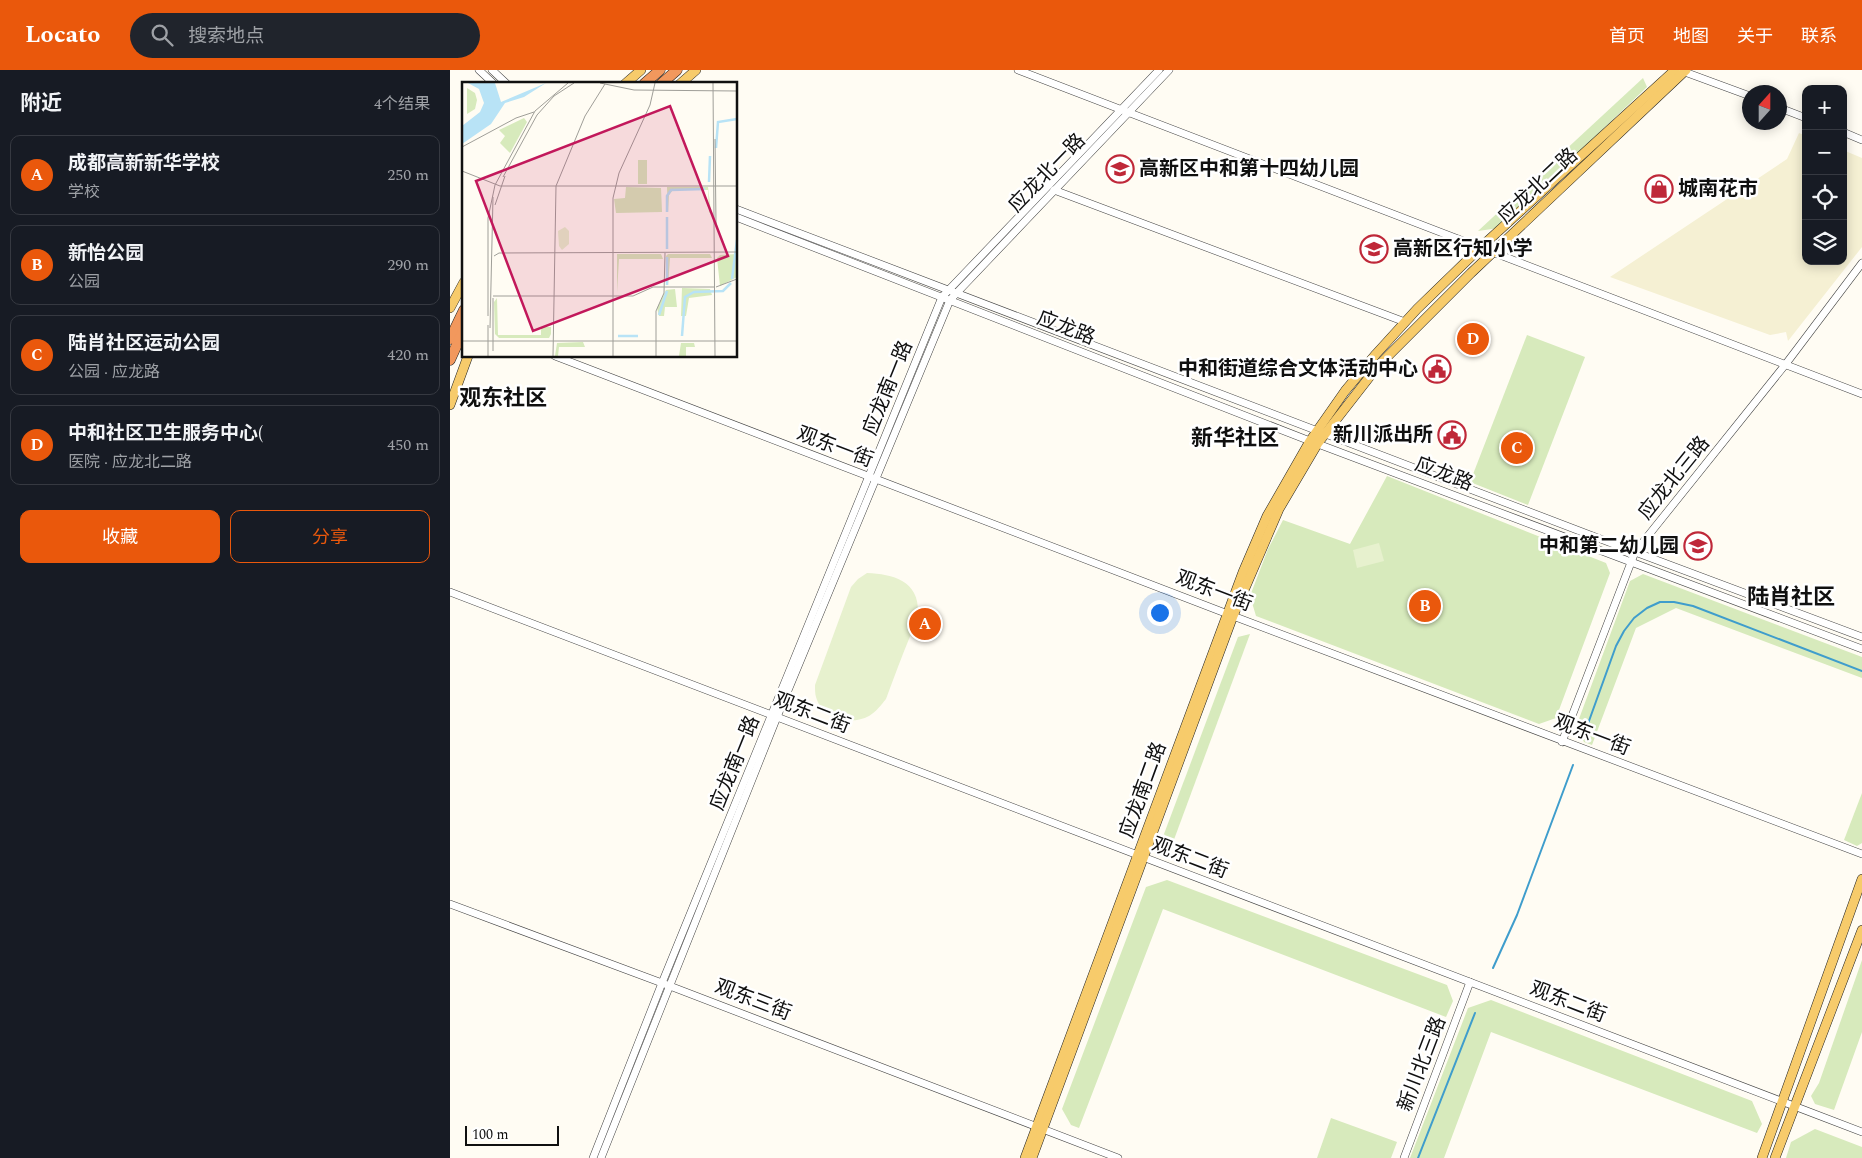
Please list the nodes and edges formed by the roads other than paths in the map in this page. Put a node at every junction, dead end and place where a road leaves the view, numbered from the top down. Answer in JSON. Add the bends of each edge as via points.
{"nodes":[{"id":1,"x":479,"y":70,"type":"edge"},
{"id":2,"x":492,"y":70,"type":"edge"},
{"id":3,"x":641,"y":70,"type":"edge"},
{"id":4,"x":660,"y":70,"type":"edge"},
{"id":5,"x":677,"y":70,"type":"edge"},
{"id":6,"x":696,"y":70,"type":"edge"},
{"id":7,"x":1018,"y":70,"type":"edge"},
{"id":8,"x":1158,"y":70,"type":"edge"},
{"id":9,"x":1169,"y":70,"type":"edge"},
{"id":10,"x":1682,"y":70,"type":"edge"},
{"id":11,"x":492,"y":82,"type":"edge"},
{"id":12,"x":505,"y":82,"type":"edge"},
{"id":13,"x":627,"y":82,"type":"edge"},
{"id":14,"x":646,"y":82,"type":"edge"},
{"id":15,"x":663,"y":82,"type":"edge"},
{"id":16,"x":682,"y":82,"type":"edge"},
{"id":17,"x":1742,"y":93,"type":"edge"},
{"id":18,"x":1120,"y":109,"type":"junction"},
{"id":19,"x":1787,"y":111,"type":"edge"},
{"id":20,"x":1128,"y":113,"type":"junction"},
{"id":21,"x":1802,"y":116,"type":"edge"},
{"id":22,"x":1847,"y":134,"type":"edge"},
{"id":23,"x":1862,"y":140,"type":"edge"},
{"id":24,"x":1054,"y":190,"type":"junction"},
{"id":25,"x":738,"y":210,"type":"edge"},
{"id":26,"x":738,"y":218,"type":"edge"},
{"id":27,"x":1481,"y":247,"type":"junction"},
{"id":28,"x":1493,"y":252,"type":"junction"},
{"id":29,"x":1862,"y":263,"type":"edge"},
{"id":30,"x":462,"y":286,"type":"edge"},
{"id":31,"x":952,"y":292,"type":"junction"},
{"id":32,"x":942,"y":297,"type":"junction"},
{"id":33,"x":950,"y":300,"type":"junction"},
{"id":34,"x":450,"y":308,"type":"edge"},
{"id":35,"x":462,"y":314,"type":"edge"},
{"id":36,"x":1405,"y":322,"type":"junction"},
{"id":37,"x":462,"y":333,"type":"edge"},
{"id":38,"x":450,"y":339,"type":"edge"},
{"id":39,"x":467,"y":358,"type":"edge"},
{"id":40,"x":560,"y":358,"type":"edge"},
{"id":41,"x":450,"y":360,"type":"edge"},
{"id":42,"x":1785,"y":365,"type":"junction"},
{"id":43,"x":1862,"y":394,"type":"edge"},
{"id":44,"x":450,"y":405,"type":"edge"},
{"id":45,"x":1321,"y":433,"type":"junction"},
{"id":46,"x":1314,"y":442,"type":"junction"},
{"id":47,"x":872,"y":478,"type":"junction"},
{"id":48,"x":1635,"y":552,"type":"junction"},
{"id":49,"x":1630,"y":562,"type":"junction"},
{"id":50,"x":450,"y":592,"type":"edge"},
{"id":51,"x":1230,"y":615,"type":"junction"},
{"id":52,"x":1862,"y":637,"type":"edge"},
{"id":53,"x":1862,"y":648,"type":"edge"},
{"id":54,"x":774,"y":716,"type":"junction"},
{"id":55,"x":1562,"y":742,"type":"junction"},
{"id":56,"x":1862,"y":854,"type":"edge"},
{"id":57,"x":1141,"y":857,"type":"junction"},
{"id":58,"x":1862,"y":879,"type":"edge"},
{"id":59,"x":450,"y":904,"type":"edge"},
{"id":60,"x":1862,"y":930,"type":"edge"},
{"id":61,"x":1470,"y":982,"type":"junction"},
{"id":62,"x":666,"y":984,"type":"junction"},
{"id":63,"x":1783,"y":1102,"type":"junction"},
{"id":64,"x":1794,"y":1108,"type":"junction"},
{"id":65,"x":1041,"y":1127,"type":"junction"},
{"id":66,"x":1862,"y":1132,"type":"edge"},
{"id":67,"x":593,"y":1158,"type":"edge"},
{"id":68,"x":601,"y":1158,"type":"edge"},
{"id":69,"x":1025,"y":1158,"type":"edge"},
{"id":70,"x":1032,"y":1158,"type":"edge"},
{"id":71,"x":1118,"y":1158,"type":"edge"},
{"id":72,"x":1404,"y":1158,"type":"edge"},
{"id":73,"x":1762,"y":1158,"type":"edge"},
{"id":74,"x":1775,"y":1158,"type":"edge"}],
"edges":[{"from":1,"to":11,"type":"street"},
{"from":2,"to":12,"type":"street"},
{"from":3,"to":13,"type":"main road"},
{"from":4,"to":14,"type":"highway"},
{"from":5,"to":15,"type":"highway"},
{"from":6,"to":16,"type":"main road"},
{"from":7,"to":18,"type":"street"},
{"from":8,"to":18,"type":"street","name":"应龙北一路"},
{"from":9,"to":20,"type":"street","name":"应龙北一路"},
{"from":10,"to":17,"type":"street"},
{"from":10,"to":27,"type":"main road","name":"应龙北二路"},
{"from":10,"to":28,"type":"main road","name":"应龙北二路"},
{"from":18,"to":20,"type":"street"},
{"from":18,"to":31,"type":"street","name":"应龙北一路"},
{"from":19,"to":21,"type":"street"},
{"from":20,"to":24,"type":"street","name":"应龙北一路"},
{"from":20,"to":27,"type":"street"},
{"from":22,"to":23,"type":"street"},
{"from":24,"to":31,"type":"street","name":"应龙北一路"},
{"from":24,"to":36,"type":"street"},
{"from":25,"to":31,"type":"street","name":"应龙路"},
{"from":26,"to":32,"type":"street","name":"应龙路"},
{"from":27,"to":28,"type":"street"},
{"from":27,"to":36,"type":"main road","name":"应龙北二路"},
{"from":28,"to":42,"type":"street"},
{"from":28,"to":45,"type":"main road","name":"应龙北二路","via":[[1378,366]]},
{"from":29,"to":42,"type":"street","name":"应龙北三路"},
{"from":30,"to":34,"type":"main road"},
{"from":31,"to":32,"type":"street","name":"应龙北一路"},
{"from":31,"to":33,"type":"street","name":"应龙北一路"},
{"from":31,"to":45,"type":"street","name":"应龙路"},
{"from":32,"to":33,"type":"street","name":"应龙路"},
{"from":32,"to":47,"type":"street","name":"应龙南一路"},
{"from":33,"to":46,"type":"street","name":"应龙路"},
{"from":33,"to":47,"type":"street","name":"应龙南一路"},
{"from":35,"to":38,"type":"highway"},
{"from":36,"to":45,"type":"main road","name":"应龙北二路","via":[[1345,391]]},
{"from":37,"to":41,"type":"highway"},
{"from":39,"to":44,"type":"main road"},
{"from":40,"to":47,"type":"street","name":"观东一街"},
{"from":42,"to":43,"type":"street"},
{"from":42,"to":48,"type":"street","name":"应龙北三路"},
{"from":45,"to":46,"type":"main road","name":"应龙北二路"},
{"from":45,"to":48,"type":"street","name":"应龙路"},
{"from":46,"to":49,"type":"street","name":"应龙路"},
{"from":46,"to":51,"type":"main road","name":"应龙南二路","via":[[1267,516]]},
{"from":47,"to":51,"type":"street","name":"观东一街"},
{"from":47,"to":54,"type":"street","name":"应龙南一路"},
{"from":48,"to":49,"type":"street","name":"应龙北三路"},
{"from":48,"to":52,"type":"street","name":"应龙路"},
{"from":49,"to":53,"type":"street","name":"应龙路"},
{"from":49,"to":55,"type":"street","name":"应龙北三路"},
{"from":50,"to":54,"type":"street","name":"观东二街"},
{"from":51,"to":55,"type":"street","name":"观东一街"},
{"from":51,"to":57,"type":"main road","name":"应龙南二路"},
{"from":54,"to":57,"type":"street","name":"观东二街"},
{"from":54,"to":62,"type":"street","name":"应龙南一路"},
{"from":55,"to":56,"type":"street","name":"观东一街"},
{"from":57,"to":61,"type":"street","name":"观东二街"},
{"from":57,"to":65,"type":"main road","name":"应龙南二路"},
{"from":58,"to":63,"type":"main road"},
{"from":59,"to":62,"type":"street","name":"观东三街"},
{"from":60,"to":64,"type":"main road"},
{"from":61,"to":63,"type":"street","name":"观东二街"},
{"from":61,"to":72,"type":"street","name":"新川北三路"},
{"from":62,"to":65,"type":"street","name":"观东三街"},
{"from":62,"to":67,"type":"street","name":"应龙南一路"},
{"from":62,"to":68,"type":"street","name":"应龙南一路"},
{"from":63,"to":64,"type":"street","name":"观东二街"},
{"from":63,"to":73,"type":"main road"},
{"from":64,"to":66,"type":"street","name":"观东二街"},
{"from":64,"to":74,"type":"main road"},
{"from":65,"to":69,"type":"main road","name":"应龙南二路"},
{"from":65,"to":70,"type":"main road","name":"应龙南二路"},
{"from":65,"to":71,"type":"street","name":"观东三街"}]}
